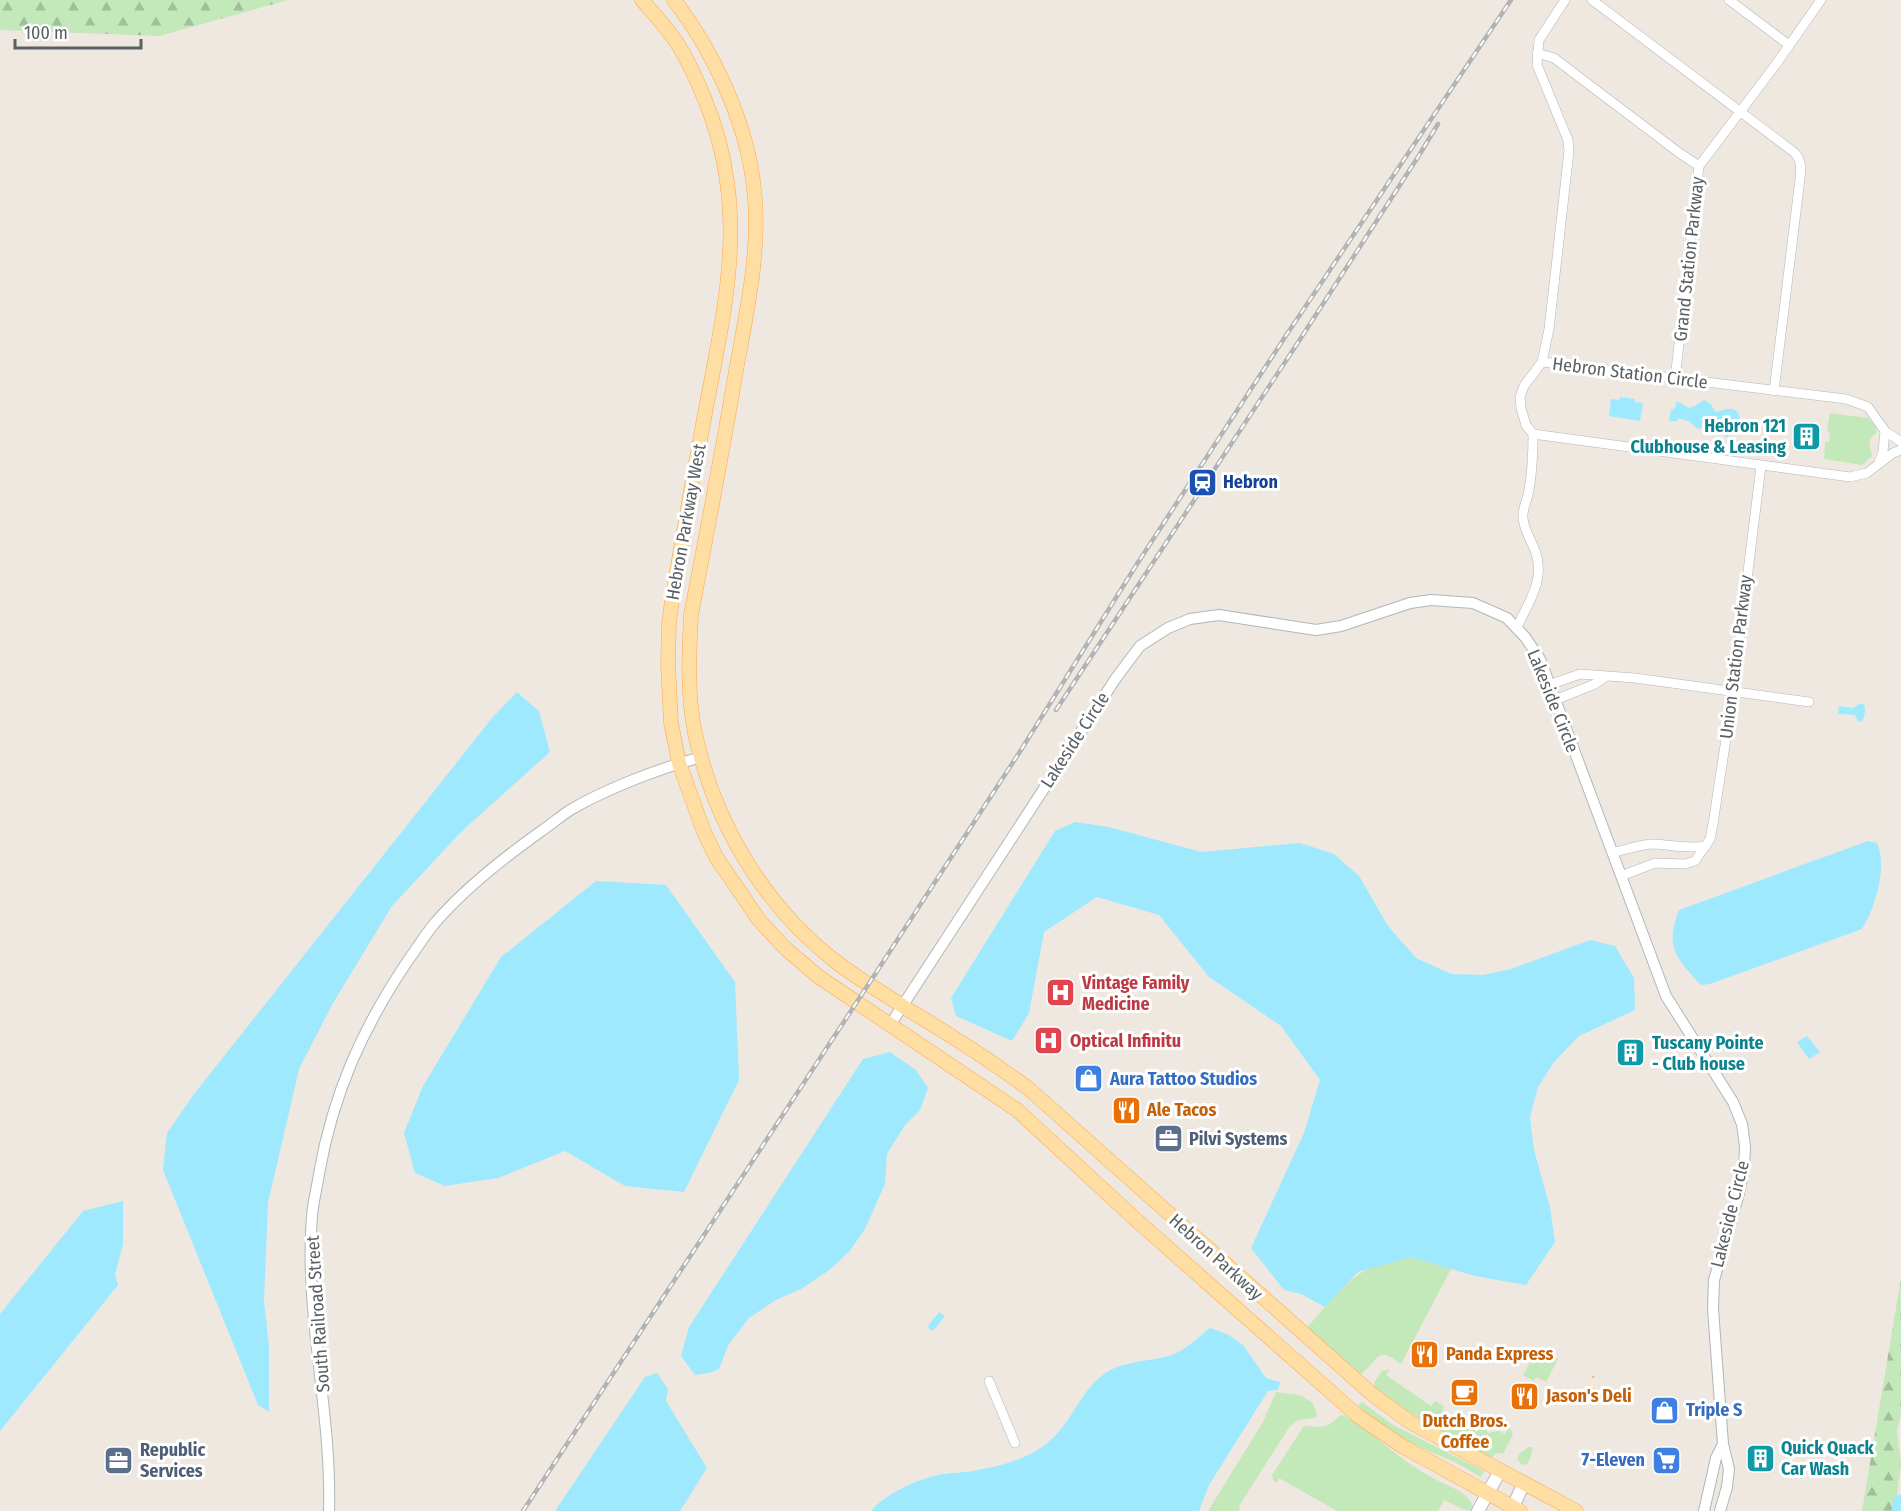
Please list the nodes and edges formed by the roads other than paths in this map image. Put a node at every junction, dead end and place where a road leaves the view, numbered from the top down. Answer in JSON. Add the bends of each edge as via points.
{"nodes":[{"id":1,"x":642,"y":0,"type":"edge"},
{"id":2,"x":674,"y":0,"type":"edge"},
{"id":3,"x":1565,"y":0,"type":"edge"},
{"id":4,"x":1592,"y":0,"type":"edge"},
{"id":5,"x":1729,"y":0,"type":"edge"},
{"id":6,"x":1821,"y":0,"type":"edge"},
{"id":7,"x":1789,"y":45,"type":"junction"},
{"id":8,"x":1537,"y":53,"type":"junction"},
{"id":9,"x":1739,"y":112,"type":"junction"},
{"id":10,"x":1699,"y":166,"type":"junction"},
{"id":11,"x":1542,"y":362,"type":"junction"},
{"id":12,"x":1675,"y":378,"type":"junction"},
{"id":13,"x":1774,"y":391,"type":"junction"},
{"id":14,"x":1885,"y":431,"type":"junction"},
{"id":15,"x":1533,"y":434,"type":"junction"},
{"id":16,"x":1901,"y":442,"type":"edge"},
{"id":17,"x":1901,"y":450,"type":"edge"},
{"id":18,"x":1878,"y":464,"type":"junction"},
{"id":19,"x":1761,"y":466,"type":"junction"},
{"id":20,"x":1516,"y":628,"type":"junction"},
{"id":21,"x":1605,"y":677,"type":"junction"},
{"id":22,"x":1549,"y":685,"type":"junction"},
{"id":23,"x":1733,"y":693,"type":"junction"},
{"id":24,"x":1555,"y":700,"type":"junction"},
{"id":25,"x":1809,"y":702,"type":"dead end"},
{"id":26,"x":701,"y":757,"type":"junction"},
{"id":27,"x":679,"y":763,"type":"junction"},
{"id":28,"x":1706,"y":846,"type":"junction"},
{"id":29,"x":1612,"y":854,"type":"junction"},
{"id":30,"x":1621,"y":876,"type":"junction"},
{"id":31,"x":868,"y":985,"type":"joint"},
{"id":32,"x":856,"y":1003,"type":"joint"},
{"id":33,"x":903,"y":1006,"type":"junction"},
{"id":34,"x":890,"y":1025,"type":"junction"},
{"id":35,"x":1139,"y":1188,"type":"junction"},
{"id":36,"x":1150,"y":1198,"type":"junction"},
{"id":37,"x":1122,"y":1207,"type":"junction"},
{"id":38,"x":1134,"y":1218,"type":"junction"},
{"id":39,"x":989,"y":1381,"type":"dead end"},
{"id":40,"x":1359,"y":1382,"type":"junction"},
{"id":41,"x":1342,"y":1401,"type":"junction"},
{"id":42,"x":1015,"y":1443,"type":"dead end"},
{"id":43,"x":1723,"y":1444,"type":"junction"},
{"id":44,"x":1500,"y":1471,"type":"junction"},
{"id":45,"x":1524,"y":1483,"type":"junction"},
{"id":46,"x":1486,"y":1493,"type":"junction"},
{"id":47,"x":1515,"y":1510,"type":"edge"},
{"id":48,"x":329,"y":1511,"type":"edge"},
{"id":49,"x":1478,"y":1511,"type":"edge"},
{"id":50,"x":1576,"y":1511,"type":"edge"},
{"id":51,"x":1704,"y":1511,"type":"edge"},
{"id":52,"x":1720,"y":1511,"type":"edge"}],
"edges":[{"from":1,"to":27,"type":"main road","name":"Hebron Parkway West","via":[[677,43],[697,81],[717,134],[728,181],[731,239],[720,335],[669,623],[671,723]]},
{"from":2,"to":26,"type":"main road","name":"Hebron Parkway West","via":[[707,49],[742,132],[753,179],[756,215],[745,320],[692,615],[690,687]]},
{"from":3,"to":8,"type":"street","via":[[1539,40]]},
{"from":4,"to":9,"type":"street"},
{"from":5,"to":7,"type":"street"},
{"from":6,"to":7,"type":"street","name":"Grand Station Parkway"},
{"from":7,"to":9,"type":"street","name":"Grand Station Parkway"},
{"from":8,"to":10,"type":"street","via":[[1554,58]]},
{"from":8,"to":11,"type":"street","via":[[1569,151]]},
{"from":9,"to":10,"type":"street","name":"Grand Station Parkway"},
{"from":9,"to":13,"type":"street","via":[[1795,153],[1801,166]]},
{"from":10,"to":12,"type":"street","name":"Grand Station Parkway"},
{"from":11,"to":12,"type":"street","name":"Hebron Station Circle"},
{"from":11,"to":15,"type":"street","name":"Hebron Station Circle","via":[[1520,397],[1526,425]]},
{"from":12,"to":13,"type":"street","name":"Hebron Station Circle"},
{"from":13,"to":14,"type":"street","name":"Hebron Station Circle","via":[[1846,399],[1868,407]]},
{"from":14,"to":16,"type":"street","name":"Hebron Station Circle"},
{"from":14,"to":18,"type":"street"},
{"from":15,"to":19,"type":"street"},
{"from":15,"to":20,"type":"street","via":[[1523,520],[1538,568],[1533,597]]},
{"from":17,"to":18,"type":"street"},
{"from":18,"to":19,"type":"street","via":[[1867,473],[1850,477]]},
{"from":19,"to":23,"type":"street","name":"Union Station Parkway"},
{"from":20,"to":22,"type":"street","name":"Lakeside Circle","via":[[1540,659]]},
{"from":20,"to":33,"type":"street","name":"Lakeside Circle","via":[[1507,618],[1473,603],[1431,600],[1410,603],[1341,627],[1316,630],[1219,615],[1200,617],[1149,639],[1116,678]]},
{"from":21,"to":22,"type":"street","via":[[1580,674]]},
{"from":21,"to":23,"type":"street"},
{"from":21,"to":24,"type":"street"},
{"from":22,"to":24,"type":"street","name":"Lakeside Circle"},
{"from":23,"to":25,"type":"street"},
{"from":23,"to":28,"type":"street","name":"Union Station Parkway","via":[[1713,824]]},
{"from":24,"to":29,"type":"street","name":"Lakeside Circle"},
{"from":26,"to":27,"type":"street","name":"South Railroad Street"},
{"from":26,"to":31,"type":"main road","name":"Hebron Parkway West","via":[[719,807],[752,872],[802,932]]},
{"from":27,"to":32,"type":"main road","name":"Hebron Parkway West","via":[[716,857],[759,920],[786,949]]},
{"from":27,"to":48,"type":"street","name":"South Railroad Street","via":[[570,810],[475,883],[433,925],[361,1040],[336,1104],[312,1215],[312,1289],[329,1467]]},
{"from":28,"to":29,"type":"street","via":[[1692,849],[1652,844]]},
{"from":28,"to":30,"type":"street","via":[[1695,861],[1655,862]]},
{"from":29,"to":30,"type":"street","name":"Lakeside Circle"},
{"from":30,"to":43,"type":"street","name":"Lakeside Circle","via":[[1666,996],[1733,1102],[1742,1124],[1744,1169],[1714,1280]]},
{"from":31,"to":33,"type":"main road","name":"Hebron Parkway"},
{"from":32,"to":34,"type":"main road","name":"Hebron Parkway"},
{"from":33,"to":34,"type":"street","name":"Lakeside Circle"},
{"from":33,"to":35,"type":"main road","name":"Hebron Parkway","via":[[1029,1089]]},
{"from":34,"to":37,"type":"main road","name":"Hebron Parkway","via":[[1010,1103]]},
{"from":35,"to":36,"type":"main road","name":"Hebron Parkway"},
{"from":35,"to":37,"type":"main road"},
{"from":36,"to":38,"type":"main road"},
{"from":36,"to":40,"type":"main road","name":"Hebron Parkway"},
{"from":37,"to":38,"type":"main road","name":"Hebron Parkway"},
{"from":38,"to":41,"type":"main road","name":"Hebron Parkway"},
{"from":39,"to":42,"type":"street"},
{"from":40,"to":41,"type":"main road"},
{"from":40,"to":44,"type":"main road","name":"Hebron Parkway","via":[[1410,1422]]},
{"from":41,"to":46,"type":"main road","name":"Hebron Parkway","via":[[1402,1446]]},
{"from":43,"to":51,"type":"street","name":"Lakeside Circle"},
{"from":43,"to":52,"type":"street","name":"Lakeside Circle","via":[[1729,1469]]},
{"from":44,"to":45,"type":"main road","name":"Hebron Parkway"},
{"from":44,"to":46,"type":"main road"},
{"from":45,"to":47,"type":"main road"},
{"from":45,"to":50,"type":"main road","name":"Hebron Parkway"},
{"from":46,"to":47,"type":"main road","name":"Hebron Parkway"},
{"from":46,"to":49,"type":"main road"}]}
